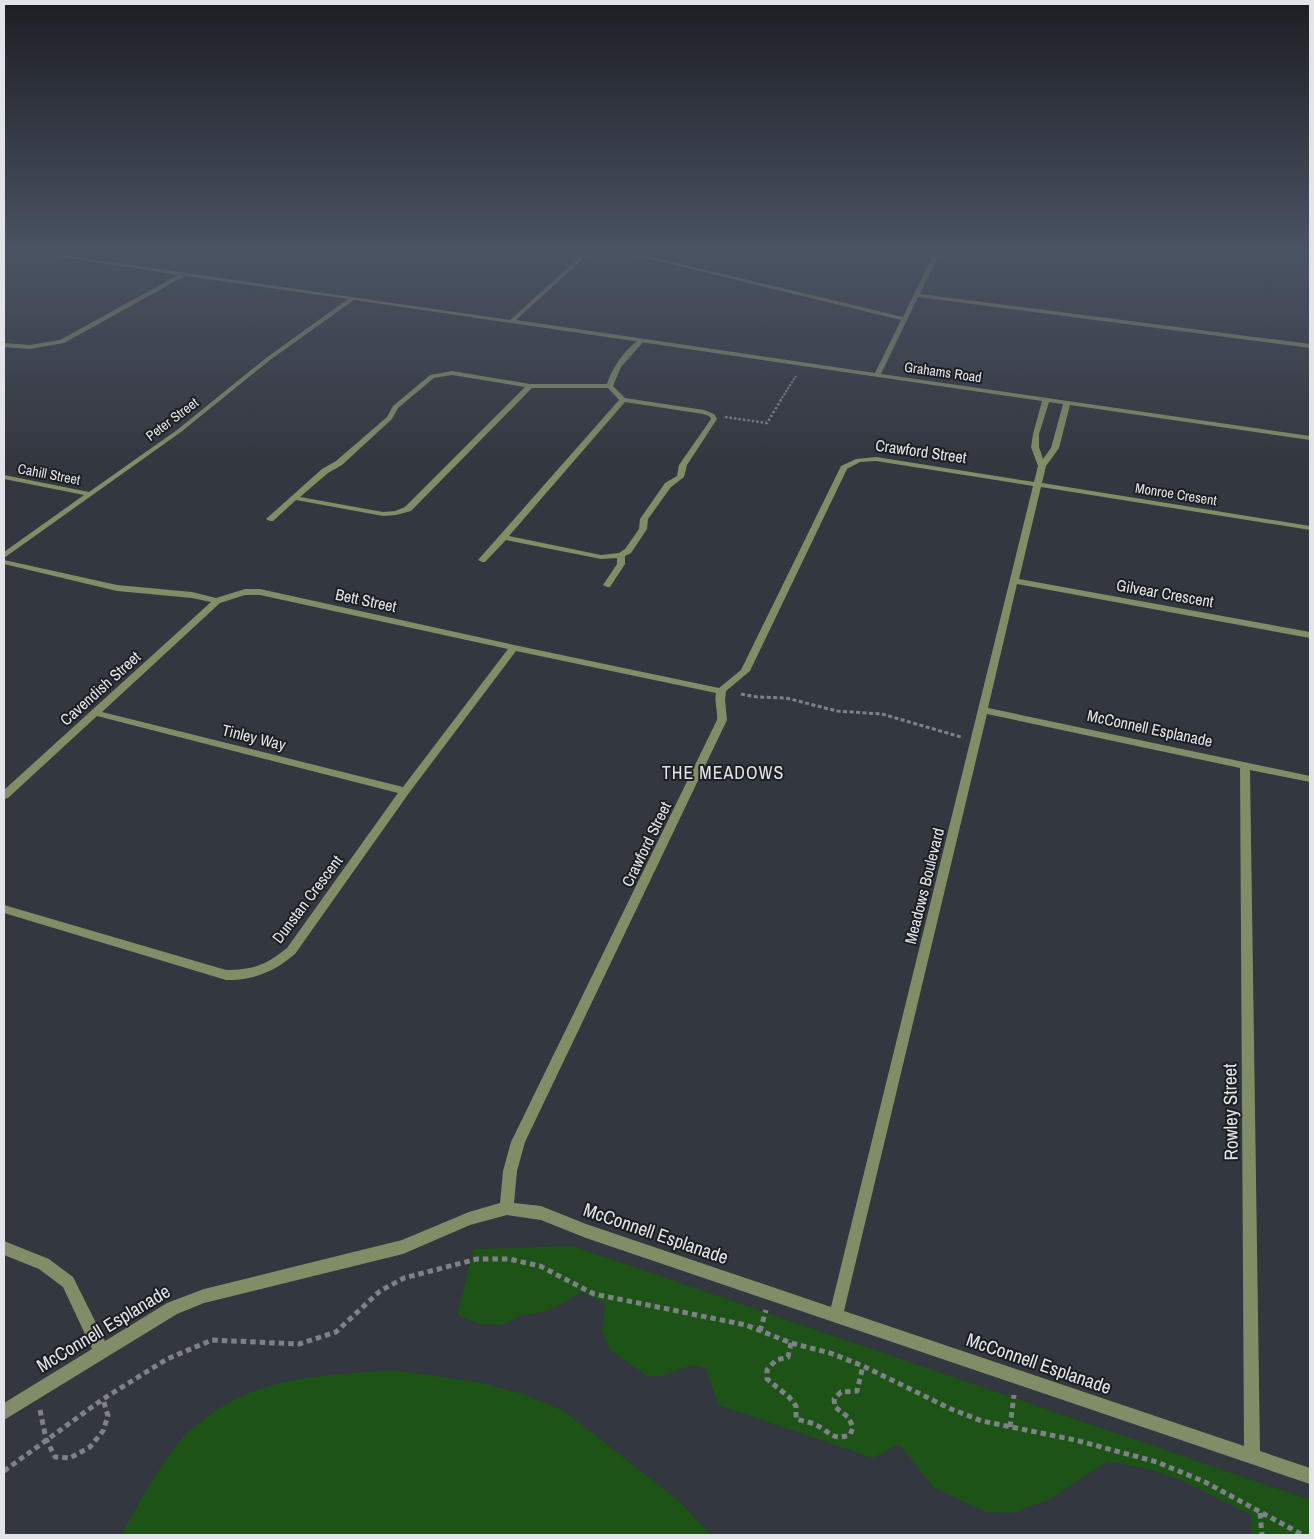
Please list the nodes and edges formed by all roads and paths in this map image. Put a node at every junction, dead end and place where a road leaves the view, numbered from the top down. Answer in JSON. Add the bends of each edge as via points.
{"nodes":[{"id":1,"x":905,"y":319,"type":"edge"},
{"id":2,"x":102,"y":320,"type":"edge"},
{"id":3,"x":323,"y":320,"type":"edge"},
{"id":4,"x":504,"y":320,"type":"edge"},
{"id":5,"x":1108,"y":320,"type":"edge"},
{"id":6,"x":512,"y":321,"type":"joint"},
{"id":7,"x":641,"y":341,"type":"junction"},
{"id":8,"x":4,"y":345,"type":"edge"},
{"id":9,"x":1310,"y":346,"type":"edge"},
{"id":10,"x":803,"y":365,"type":"junction"},
{"id":11,"x":877,"y":375,"type":"junction"},
{"id":12,"x":530,"y":386,"type":"junction"},
{"id":13,"x":610,"y":386,"type":"junction"},
{"id":14,"x":623,"y":400,"type":"junction"},
{"id":15,"x":1046,"y":400,"type":"junction"},
{"id":16,"x":1067,"y":402,"type":"junction"},
{"id":17,"x":712,"y":415,"type":"junction"},
{"id":18,"x":1310,"y":438,"type":"edge"},
{"id":19,"x":1042,"y":466,"type":"junction"},
{"id":20,"x":4,"y":477,"type":"edge"},
{"id":21,"x":1038,"y":484,"type":"junction"},
{"id":22,"x":88,"y":494,"type":"junction"},
{"id":23,"x":295,"y":498,"type":"junction"},
{"id":24,"x":270,"y":519,"type":"dead end"},
{"id":25,"x":1310,"y":528,"type":"edge"},
{"id":26,"x":504,"y":537,"type":"junction"},
{"id":27,"x":621,"y":555,"type":"junction"},
{"id":28,"x":4,"y":556,"type":"edge"},
{"id":29,"x":482,"y":560,"type":"dead end"},
{"id":30,"x":4,"y":562,"type":"edge"},
{"id":31,"x":1014,"y":581,"type":"junction"},
{"id":32,"x":607,"y":585,"type":"dead end"},
{"id":33,"x":217,"y":601,"type":"junction"},
{"id":34,"x":1310,"y":635,"type":"edge"},
{"id":35,"x":514,"y":648,"type":"junction"},
{"id":36,"x":721,"y":691,"type":"junction"},
{"id":37,"x":984,"y":710,"type":"junction"},
{"id":38,"x":95,"y":713,"type":"junction"},
{"id":39,"x":976,"y":740,"type":"junction"},
{"id":40,"x":1246,"y":766,"type":"junction"},
{"id":41,"x":1310,"y":779,"type":"edge"},
{"id":42,"x":405,"y":791,"type":"junction"},
{"id":43,"x":4,"y":796,"type":"edge"},
{"id":44,"x":4,"y":910,"type":"edge"},
{"id":45,"x":507,"y":1208,"type":"junction"},
{"id":46,"x":4,"y":1248,"type":"edge"},
{"id":47,"x":836,"y":1315,"type":"junction"},
{"id":48,"x":792,"y":1343,"type":"junction"},
{"id":49,"x":101,"y":1350,"type":"junction"},
{"id":50,"x":863,"y":1366,"type":"junction"},
{"id":51,"x":1016,"y":1377,"type":"junction"},
{"id":52,"x":36,"y":1392,"type":"junction"},
{"id":53,"x":104,"y":1399,"type":"junction"},
{"id":54,"x":4,"y":1412,"type":"edge"},
{"id":55,"x":1010,"y":1427,"type":"junction"},
{"id":56,"x":46,"y":1439,"type":"junction"},
{"id":57,"x":1252,"y":1457,"type":"junction"},
{"id":58,"x":4,"y":1471,"type":"edge"},
{"id":59,"x":1310,"y":1476,"type":"edge"},
{"id":60,"x":1260,"y":1512,"type":"junction"},
{"id":61,"x":1262,"y":1535,"type":"edge"},
{"id":62,"x":1303,"y":1535,"type":"edge"}],
"edges":[{"from":1,"to":11,"type":"street"},
{"from":2,"to":8,"type":"street","via":[[62,342],[30,347]]},
{"from":3,"to":22,"type":"street","name":"Peter Street","via":[[268,359],[179,431]]},
{"from":4,"to":6,"type":"street","name":"Grahams Road"},
{"from":5,"to":9,"type":"street"},
{"from":6,"to":7,"type":"street","name":"Grahams Road"},
{"from":7,"to":10,"type":"street","name":"Grahams Road"},
{"from":7,"to":13,"type":"street","via":[[617,367]]},
{"from":10,"to":11,"type":"street","name":"Grahams Road"},
{"from":10,"to":17,"type":"path","via":[[767,423]]},
{"from":11,"to":15,"type":"street","name":"Grahams Road"},
{"from":12,"to":13,"type":"street"},
{"from":12,"to":23,"type":"street","via":[[452,373],[432,376],[395,407],[390,418],[339,464],[325,471]]},
{"from":12,"to":23,"type":"street","via":[[408,509],[383,514]]},
{"from":13,"to":14,"type":"street"},
{"from":14,"to":17,"type":"street"},
{"from":14,"to":26,"type":"street"},
{"from":15,"to":16,"type":"street","name":"Grahams Road"},
{"from":15,"to":19,"type":"street","name":"Meadows Boulevard","via":[[1035,447]]},
{"from":16,"to":18,"type":"street","name":"Grahams Road"},
{"from":16,"to":19,"type":"street","name":"Meadows Boulevard","via":[[1055,448]]},
{"from":17,"to":27,"type":"street","via":[[714,419],[683,465],[680,477],[668,485],[644,519],[643,529]]},
{"from":19,"to":21,"type":"street","name":"Meadows Boulevard"},
{"from":20,"to":22,"type":"street","name":"Cahill Street"},
{"from":21,"to":25,"type":"street","name":"Monroe Cresent"},
{"from":21,"to":31,"type":"street","name":"Meadows Boulevard"},
{"from":21,"to":36,"type":"street","name":"Crawford Street","via":[[876,459],[851,462],[844,468],[745,671]]},
{"from":22,"to":28,"type":"street","name":"Peter Street"},
{"from":23,"to":24,"type":"street"},
{"from":26,"to":27,"type":"street","via":[[601,556]]},
{"from":26,"to":29,"type":"street"},
{"from":27,"to":32,"type":"street","via":[[621,564]]},
{"from":30,"to":33,"type":"street","via":[[117,588],[192,595]]},
{"from":31,"to":34,"type":"street","name":"Gilvear Crescent"},
{"from":31,"to":37,"type":"street","name":"Meadows Boulevard"},
{"from":33,"to":35,"type":"street","name":"Bett Street","via":[[245,592],[260,592]]},
{"from":33,"to":38,"type":"street","name":"Cavendish Street"},
{"from":35,"to":36,"type":"street","name":"Bett Street"},
{"from":35,"to":42,"type":"street","name":"Dunstan Crescent"},
{"from":36,"to":39,"type":"path","via":[[786,698],[837,712],[882,714]]},
{"from":36,"to":45,"type":"street","name":"Crawford Street","via":[[722,720],[518,1142],[510,1171]]},
{"from":37,"to":39,"type":"street","name":"Meadows Boulevard"},
{"from":37,"to":40,"type":"street","name":"McConnell Esplanade"},
{"from":38,"to":42,"type":"street","name":"Tinley Way"},
{"from":38,"to":43,"type":"street","name":"Cavendish Street"},
{"from":39,"to":47,"type":"street","name":"Meadows Boulevard"},
{"from":40,"to":41,"type":"street","name":"McConnell Esplanade"},
{"from":40,"to":57,"type":"street","name":"Rowley Street"},
{"from":42,"to":44,"type":"street","name":"Dunstan Crescent","via":[[291,951],[258,973],[226,975]]},
{"from":45,"to":47,"type":"street","name":"McConnell Esplanade","via":[[541,1213]]},
{"from":45,"to":49,"type":"street","name":"McConnell Esplanade","via":[[468,1219],[404,1247],[204,1296],[172,1308]]},
{"from":46,"to":49,"type":"street","via":[[44,1264],[68,1282]]},
{"from":47,"to":51,"type":"street","name":"McConnell Esplanade"},
{"from":48,"to":50,"type":"path"},
{"from":48,"to":50,"type":"path","via":[[788,1357],[776,1360],[767,1370],[767,1379],[789,1396],[796,1406],[796,1419],[819,1426],[829,1436],[839,1439],[850,1435],[853,1427],[848,1417],[834,1407],[834,1399],[841,1392],[856,1391]]},
{"from":48,"to":53,"type":"path","via":[[746,1325],[594,1294],[540,1266],[508,1258],[477,1260],[404,1278],[380,1291],[336,1332],[299,1344],[212,1340],[167,1359]]},
{"from":49,"to":52,"type":"street","name":"McConnell Esplanade"},
{"from":50,"to":55,"type":"path","via":[[951,1409]]},
{"from":51,"to":55,"type":"path"},
{"from":51,"to":57,"type":"street","name":"McConnell Esplanade"},
{"from":52,"to":54,"type":"street","name":"McConnell Esplanade"},
{"from":52,"to":56,"type":"path"},
{"from":53,"to":56,"type":"path"},
{"from":53,"to":56,"type":"path","via":[[108,1416],[103,1431],[90,1447],[70,1458],[55,1457]]},
{"from":55,"to":60,"type":"path","via":[[1157,1462],[1205,1482]]},
{"from":56,"to":58,"type":"path"},
{"from":57,"to":59,"type":"street","name":"McConnell Esplanade"},
{"from":60,"to":61,"type":"path"},
{"from":60,"to":62,"type":"path"}]}
